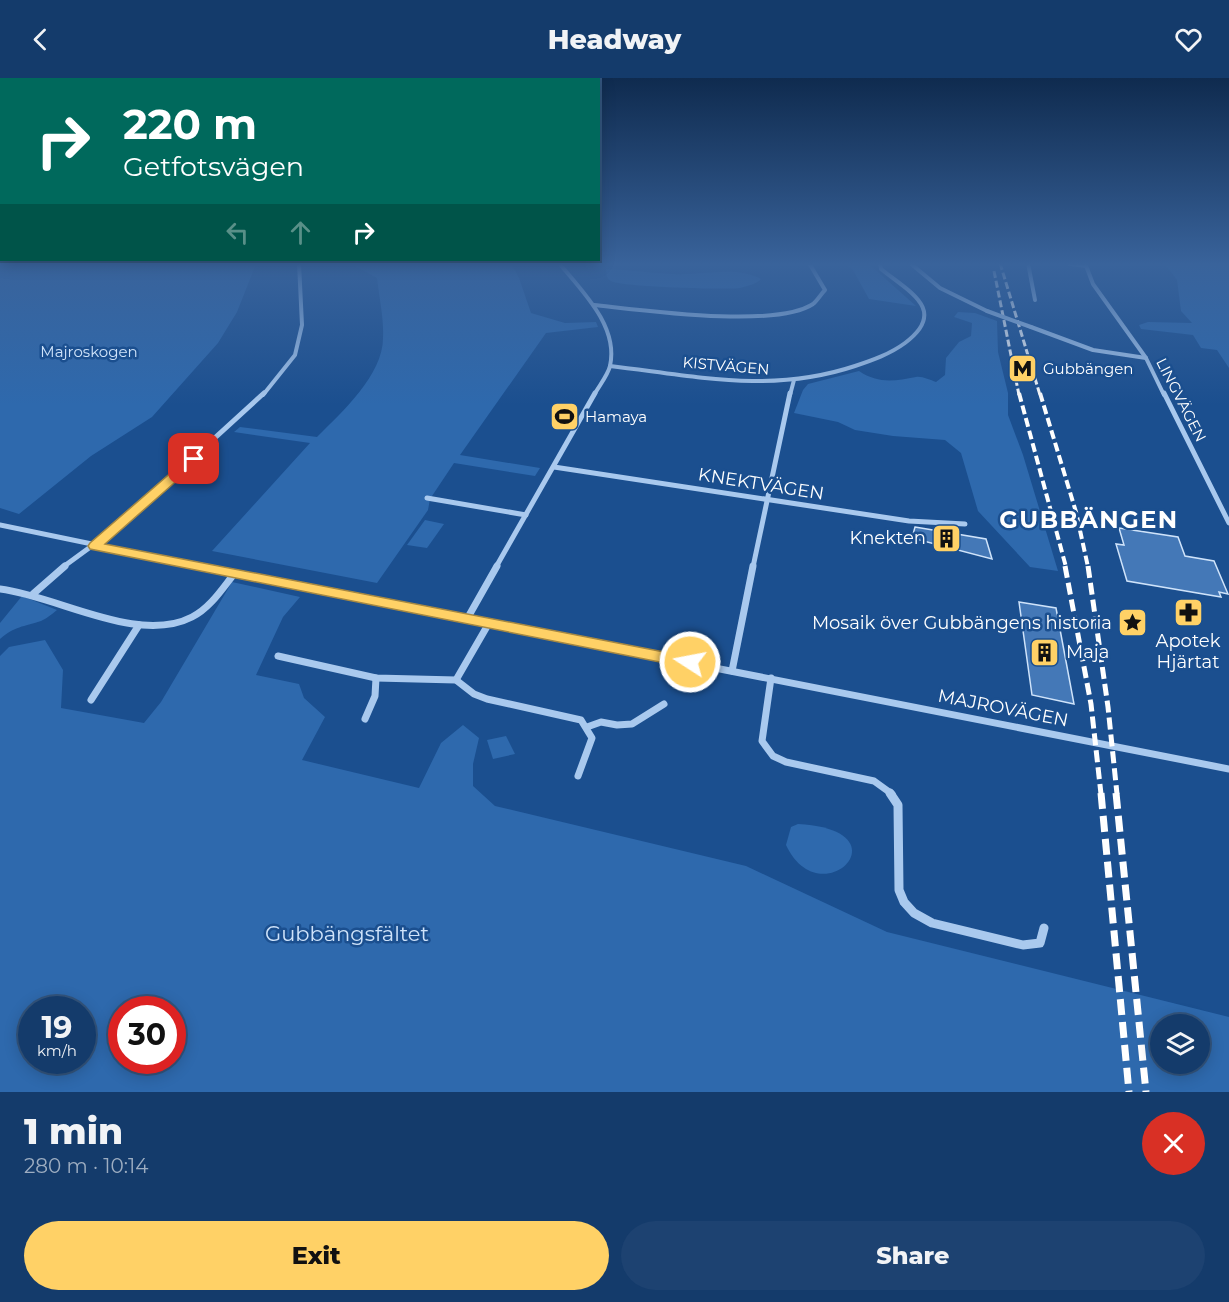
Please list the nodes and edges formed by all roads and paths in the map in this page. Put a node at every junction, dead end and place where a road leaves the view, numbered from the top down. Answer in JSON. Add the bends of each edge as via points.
{"nodes":[{"id":1,"x":301,"y":310,"type":"edge"},
{"id":2,"x":597,"y":310,"type":"edge"},
{"id":3,"x":646,"y":310,"type":"edge"},
{"id":4,"x":792,"y":310,"type":"edge"},
{"id":5,"x":926,"y":310,"type":"edge"},
{"id":6,"x":986,"y":310,"type":"edge"},
{"id":7,"x":1112,"y":310,"type":"edge"},
{"id":8,"x":1146,"y":358,"type":"junction"},
{"id":9,"x":610,"y":366,"type":"junction"},
{"id":10,"x":794,"y":380,"type":"junction"},
{"id":11,"x":554,"y":467,"type":"junction"},
{"id":12,"x":427,"y":498,"type":"dead end"},
{"id":13,"x":768,"y":500,"type":"junction"},
{"id":14,"x":526,"y":515,"type":"junction"},
{"id":15,"x":1229,"y":523,"type":"edge"},
{"id":16,"x":965,"y":524,"type":"dead end"},
{"id":17,"x":0,"y":525,"type":"edge"},
{"id":18,"x":95,"y":546,"type":"junction"},
{"id":19,"x":234,"y":574,"type":"junction"},
{"id":20,"x":0,"y":589,"type":"edge"},
{"id":21,"x":33,"y":594,"type":"junction"},
{"id":22,"x":467,"y":619,"type":"junction"},
{"id":23,"x":489,"y":623,"type":"junction"},
{"id":24,"x":139,"y":624,"type":"junction"},
{"id":25,"x":278,"y":656,"type":"dead end"},
{"id":26,"x":732,"y":671,"type":"junction"},
{"id":27,"x":376,"y":678,"type":"junction"},
{"id":28,"x":771,"y":678,"type":"junction"},
{"id":29,"x":456,"y":680,"type":"junction"},
{"id":30,"x":91,"y":700,"type":"dead end"},
{"id":31,"x":664,"y":704,"type":"dead end"},
{"id":32,"x":365,"y":719,"type":"dead end"},
{"id":33,"x":587,"y":727,"type":"junction"},
{"id":34,"x":1229,"y":769,"type":"edge"},
{"id":35,"x":578,"y":776,"type":"dead end"},
{"id":36,"x":1044,"y":928,"type":"dead end"}],
"edges":[{"from":1,"to":18,"type":"street","via":[[295,355],[283,372],[254,405]]},
{"from":2,"to":9,"type":"street","via":[[605,325]]},
{"from":3,"to":4,"type":"street","via":[[702,316]]},
{"from":5,"to":10,"type":"street","name":"KISTVÄGEN","via":[[916,332],[903,345],[871,361]]},
{"from":6,"to":8,"type":"street","bridge":true,"via":[[1093,350]]},
{"from":7,"to":8,"type":"street","name":"LINGVÄGEN"},
{"from":8,"to":15,"type":"street","name":"LINGVÄGEN"},
{"from":9,"to":10,"type":"street","name":"KISTVÄGEN","via":[[755,382]]},
{"from":9,"to":11,"type":"street"},
{"from":10,"to":13,"type":"street"},
{"from":11,"to":13,"type":"street","name":"KNEKTVÄGEN"},
{"from":11,"to":14,"type":"street"},
{"from":12,"to":14,"type":"street"},
{"from":13,"to":16,"type":"street","name":"KNEKTVÄGEN","via":[[909,521]]},
{"from":13,"to":26,"type":"street"},
{"from":14,"to":22,"type":"street"},
{"from":17,"to":18,"type":"street","name":"MAJROVÄGEN"},
{"from":18,"to":19,"type":"street","name":"MAJROVÄGEN"},
{"from":18,"to":21,"type":"street","via":[[76,556]]},
{"from":19,"to":22,"type":"street","name":"MAJROVÄGEN"},
{"from":19,"to":24,"type":"street","via":[[192,617],[171,625]]},
{"from":20,"to":21,"type":"street"},
{"from":21,"to":24,"type":"street"},
{"from":22,"to":23,"type":"street","name":"MAJROVÄGEN"},
{"from":23,"to":26,"type":"street","name":"MAJROVÄGEN"},
{"from":23,"to":29,"type":"street"},
{"from":24,"to":30,"type":"street"},
{"from":25,"to":27,"type":"street"},
{"from":26,"to":28,"type":"street","name":"MAJROVÄGEN"},
{"from":27,"to":29,"type":"street"},
{"from":27,"to":32,"type":"street","via":[[375,696]]},
{"from":28,"to":34,"type":"street","name":"MAJROVÄGEN"},
{"from":28,"to":36,"type":"street","via":[[762,741],[773,756],[874,781],[894,796],[898,805],[899,890],[914,913],[932,923],[1023,945],[1040,943]]},
{"from":29,"to":33,"type":"street","via":[[487,699],[581,720]]},
{"from":31,"to":33,"type":"street","via":[[632,724],[601,722]]},
{"from":33,"to":35,"type":"street","via":[[592,738]]}]}
